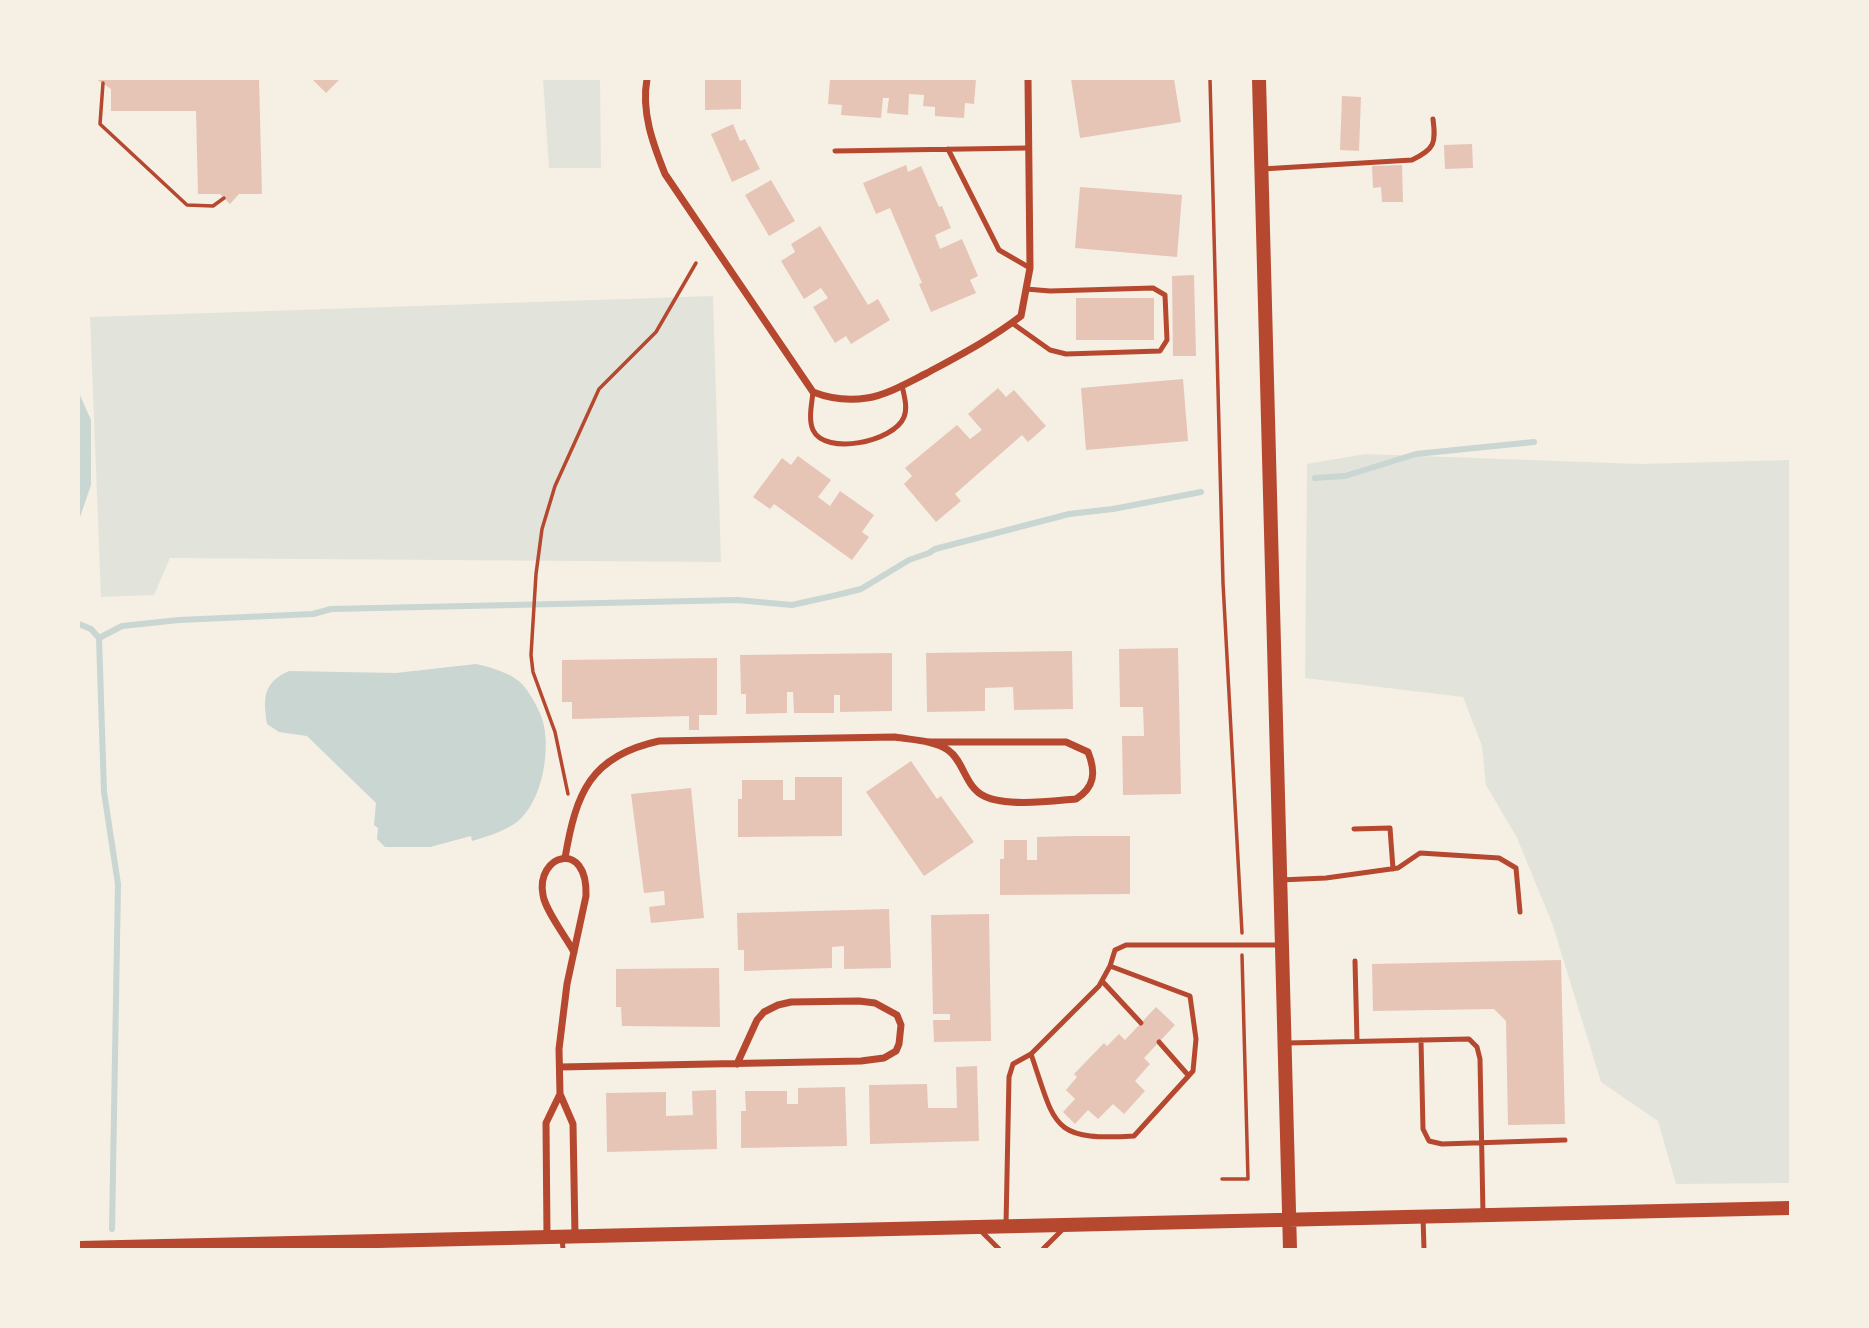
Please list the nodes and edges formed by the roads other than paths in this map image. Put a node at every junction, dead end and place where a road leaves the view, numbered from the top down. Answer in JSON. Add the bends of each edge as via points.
{"nodes":[{"id":1,"x":647,"y":79,"type":"edge"},
{"id":2,"x":1028,"y":79,"type":"edge"},
{"id":3,"x":1259,"y":79,"type":"edge"},
{"id":4,"x":1433,"y":119,"type":"dead end"},
{"id":5,"x":1028,"y":148,"type":"junction"},
{"id":6,"x":948,"y":149,"type":"junction"},
{"id":7,"x":835,"y":150,"type":"dead end"},
{"id":8,"x":1262,"y":169,"type":"junction"},
{"id":9,"x":1030,"y":268,"type":"junction"},
{"id":10,"x":1026,"y":289,"type":"junction"},
{"id":11,"x":1012,"y":323,"type":"junction"},
{"id":12,"x":902,"y":385,"type":"junction"},
{"id":13,"x":813,"y":392,"type":"junction"},
{"id":14,"x":929,"y":742,"type":"junction"},
{"id":15,"x":1354,"y":830,"type":"dead end"},
{"id":16,"x":565,"y":858,"type":"junction"},
{"id":17,"x":1393,"y":869,"type":"junction"},
{"id":18,"x":1280,"y":880,"type":"junction"},
{"id":19,"x":1520,"y":912,"type":"dead end"},
{"id":20,"x":1282,"y":945,"type":"junction"},
{"id":21,"x":574,"y":952,"type":"junction"},
{"id":22,"x":1355,"y":961,"type":"dead end"},
{"id":23,"x":1110,"y":966,"type":"junction"},
{"id":24,"x":1101,"y":981,"type":"junction"},
{"id":25,"x":1142,"y":1023,"type":"dead end"},
{"id":26,"x":1422,"y":1040,"type":"junction"},
{"id":27,"x":1357,"y":1041,"type":"junction"},
{"id":28,"x":1159,"y":1042,"type":"dead end"},
{"id":29,"x":1285,"y":1043,"type":"junction"},
{"id":30,"x":1031,"y":1054,"type":"junction"},
{"id":31,"x":737,"y":1064,"type":"junction"},
{"id":32,"x":560,"y":1067,"type":"junction"},
{"id":33,"x":1188,"y":1075,"type":"junction"},
{"id":34,"x":560,"y":1094,"type":"junction"},
{"id":35,"x":1565,"y":1140,"type":"dead end"},
{"id":36,"x":1482,"y":1143,"type":"junction"},
{"id":37,"x":1790,"y":1208,"type":"edge"},
{"id":38,"x":1483,"y":1214,"type":"junction"},
{"id":39,"x":1423,"y":1215,"type":"junction"},
{"id":40,"x":1289,"y":1218,"type":"junction"},
{"id":41,"x":1069,"y":1223,"type":"junction"},
{"id":42,"x":1006,"y":1225,"type":"junction"},
{"id":43,"x":975,"y":1226,"type":"junction"},
{"id":44,"x":547,"y":1236,"type":"junction"},
{"id":45,"x":385,"y":1240,"type":"junction"},
{"id":46,"x":567,"y":1240,"type":"edge"},
{"id":47,"x":267,"y":1246,"type":"edge"},
{"id":48,"x":79,"y":1248,"type":"edge"},
{"id":49,"x":371,"y":1249,"type":"edge"},
{"id":50,"x":999,"y":1249,"type":"edge"},
{"id":51,"x":1043,"y":1249,"type":"edge"},
{"id":52,"x":1290,"y":1249,"type":"edge"},
{"id":53,"x":1424,"y":1249,"type":"edge"}],
"edges":[{"from":1,"to":13,"type":"street","via":[[649,133],[665,174]]},
{"from":2,"to":5,"type":"street"},
{"from":3,"to":8,"type":"main road"},
{"from":4,"to":8,"type":"lane","via":[[1435,139],[1428,152],[1412,160]]},
{"from":5,"to":6,"type":"lane"},
{"from":5,"to":9,"type":"street"},
{"from":6,"to":7,"type":"lane"},
{"from":6,"to":9,"type":"lane","via":[[999,250]]},
{"from":8,"to":18,"type":"main road"},
{"from":9,"to":10,"type":"street"},
{"from":10,"to":11,"type":"street","via":[[1021,316]]},
{"from":10,"to":11,"type":"lane","via":[[1153,288],[1165,295],[1167,340],[1160,351],[1066,354],[1050,350]]},
{"from":11,"to":12,"type":"street","via":[[993,338]]},
{"from":12,"to":13,"type":"street","via":[[870,398],[848,400]]},
{"from":12,"to":13,"type":"lane","via":[[906,410],[897,428],[855,443],[818,437],[812,423]]},
{"from":14,"to":14,"type":"street","via":[[949,750],[972,787],[1002,801],[1076,799],[1094,776],[1088,752],[1066,742]]},
{"from":14,"to":16,"type":"street","via":[[895,737],[659,741],[635,747],[597,772],[576,808]]},
{"from":15,"to":17,"type":"lane","via":[[1390,828]]},
{"from":16,"to":21,"type":"street","via":[[580,865],[586,884]]},
{"from":16,"to":21,"type":"street","via":[[548,867],[542,892]]},
{"from":17,"to":18,"type":"lane"},
{"from":17,"to":19,"type":"lane","via":[[1420,853],[1499,858],[1516,868]]},
{"from":18,"to":20,"type":"main road"},
{"from":20,"to":23,"type":"lane","via":[[1126,945],[1115,950]]},
{"from":20,"to":29,"type":"main road"},
{"from":21,"to":32,"type":"street","via":[[562,1020]]},
{"from":22,"to":27,"type":"lane"},
{"from":23,"to":24,"type":"lane"},
{"from":23,"to":33,"type":"lane","via":[[1190,996],[1196,1039],[1193,1071]]},
{"from":24,"to":25,"type":"lane"},
{"from":24,"to":30,"type":"lane"},
{"from":26,"to":27,"type":"lane"},
{"from":26,"to":36,"type":"lane","via":[[1469,1039],[1477,1047]]},
{"from":26,"to":36,"type":"lane","via":[[1423,1129],[1429,1141]]},
{"from":27,"to":29,"type":"lane"},
{"from":28,"to":33,"type":"lane"},
{"from":29,"to":40,"type":"main road"},
{"from":30,"to":33,"type":"lane","via":[[1053,1119],[1068,1131],[1098,1138],[1134,1136]]},
{"from":30,"to":42,"type":"lane","via":[[1013,1063],[1009,1077]]},
{"from":31,"to":31,"type":"street","via":[[884,1058],[896,1051],[901,1025],[897,1015],[875,1003],[791,1002],[764,1012],[757,1020]]},
{"from":31,"to":32,"type":"street"},
{"from":32,"to":34,"type":"street"},
{"from":34,"to":44,"type":"street","via":[[546,1123]]},
{"from":34,"to":46,"type":"street","via":[[573,1124]]},
{"from":35,"to":36,"type":"lane"},
{"from":36,"to":38,"type":"lane"},
{"from":37,"to":38,"type":"main road"},
{"from":38,"to":39,"type":"main road"},
{"from":39,"to":40,"type":"main road"},
{"from":39,"to":53,"type":"lane"},
{"from":40,"to":41,"type":"main road"},
{"from":40,"to":52,"type":"main road"},
{"from":41,"to":42,"type":"main road"},
{"from":41,"to":51,"type":"lane"},
{"from":42,"to":43,"type":"main road"},
{"from":43,"to":46,"type":"main road"},
{"from":43,"to":50,"type":"lane"},
{"from":44,"to":45,"type":"main road"},
{"from":44,"to":46,"type":"main road"},
{"from":45,"to":47,"type":"main road"},
{"from":45,"to":49,"type":"lane"},
{"from":47,"to":48,"type":"main road"}]}
